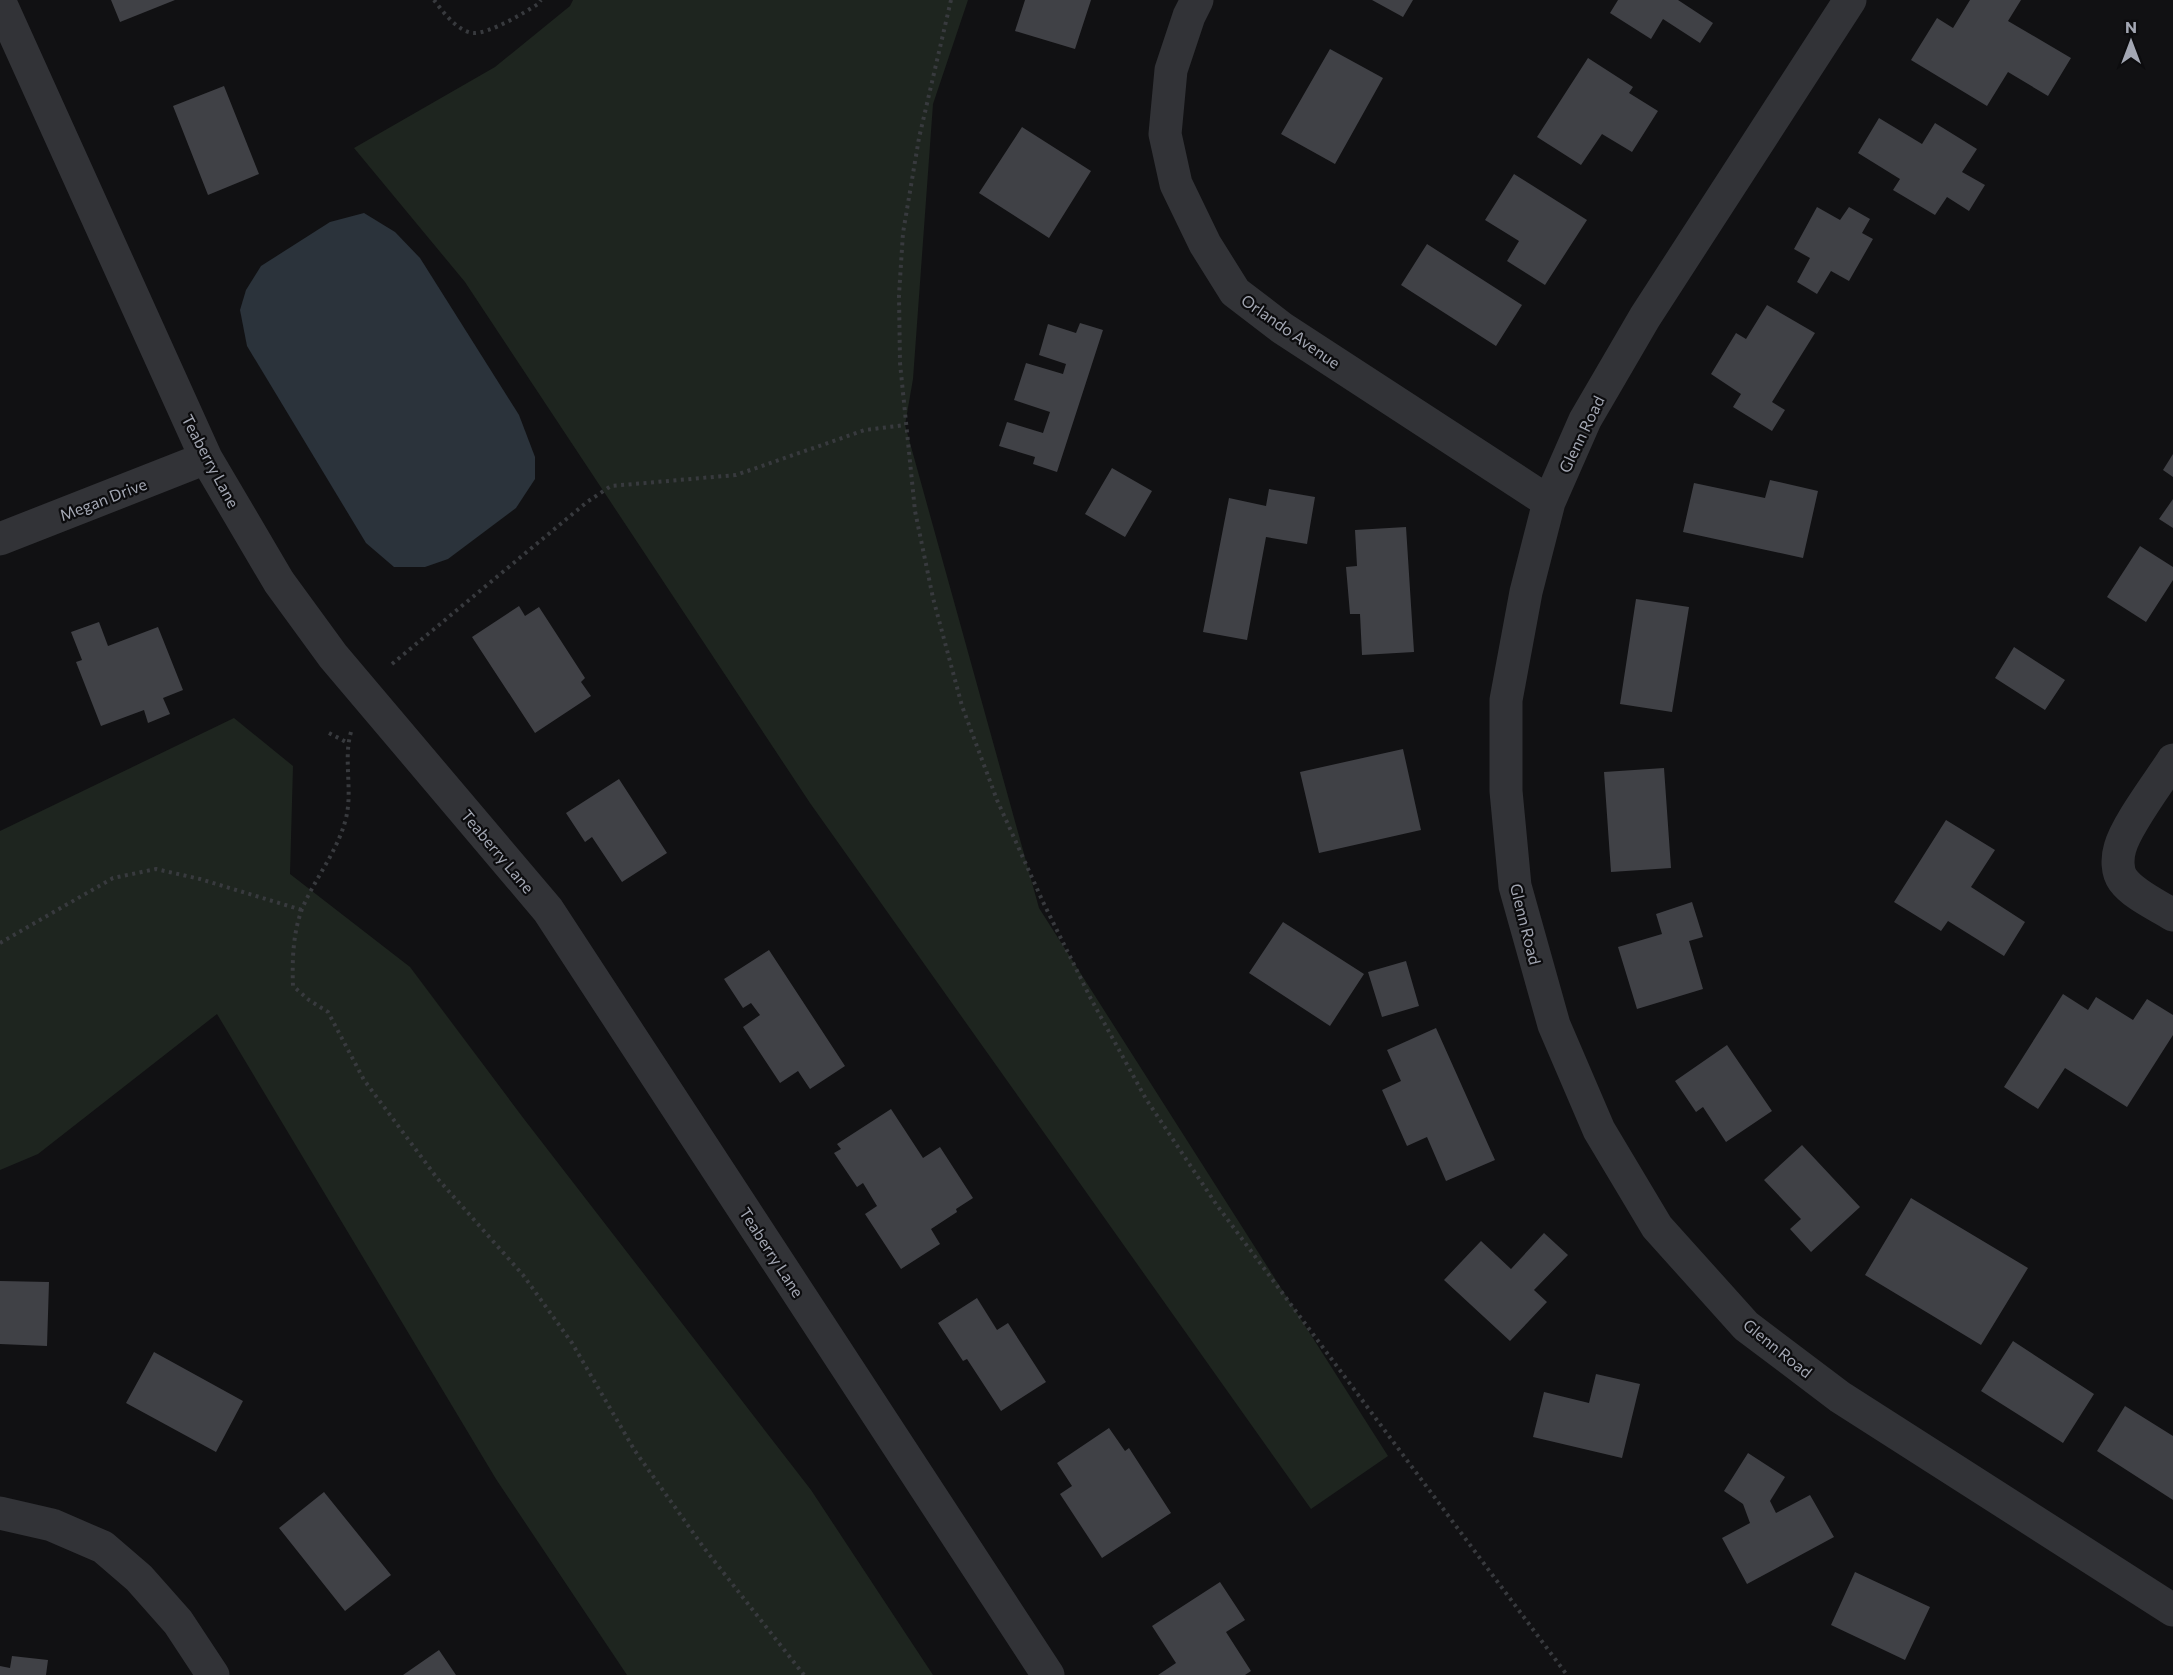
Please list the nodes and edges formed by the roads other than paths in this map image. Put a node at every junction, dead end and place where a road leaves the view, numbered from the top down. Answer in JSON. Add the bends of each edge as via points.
{"nodes":[{"id":1,"x":1197,"y":0,"type":"edge"},
{"id":2,"x":1850,"y":0,"type":"edge"},
{"id":3,"x":0,"y":2,"type":"edge"},
{"id":4,"x":206,"y":458,"type":"junction"},
{"id":5,"x":1549,"y":502,"type":"junction"},
{"id":6,"x":0,"y":539,"type":"edge"},
{"id":7,"x":2173,"y":760,"type":"edge"},
{"id":8,"x":2173,"y":915,"type":"edge"},
{"id":9,"x":0,"y":1513,"type":"edge"},
{"id":10,"x":2173,"y":1610,"type":"edge"},
{"id":11,"x":213,"y":1675,"type":"edge"},
{"id":12,"x":1048,"y":1675,"type":"edge"}],
"edges":[{"from":1,"to":5,"type":"street","name":"Orlando Avenue","via":[[1171,70],[1165,134],[1176,184],[1205,244],[1235,292],[1282,328]]},
{"from":2,"to":5,"type":"street","name":"Glenn Road","via":[[1645,317],[1585,420]]},
{"from":3,"to":4,"type":"street","name":"Teaberry Lane"},
{"from":4,"to":6,"type":"street","name":"Megan Drive"},
{"from":4,"to":12,"type":"street","name":"Teaberry Lane","via":[[279,582],[333,656],[548,910]]},
{"from":5,"to":10,"type":"street","name":"Glenn Road","via":[[1526,592],[1506,700],[1506,791],[1515,886],[1554,1025],[1599,1130],[1657,1227],[1746,1326],[1840,1397]]},
{"from":7,"to":8,"type":"street","via":[[2128,830],[2118,864],[2123,879],[2139,894]]},
{"from":9,"to":11,"type":"street","via":[[52,1525],[103,1547],[139,1578],[178,1622]]}]}
